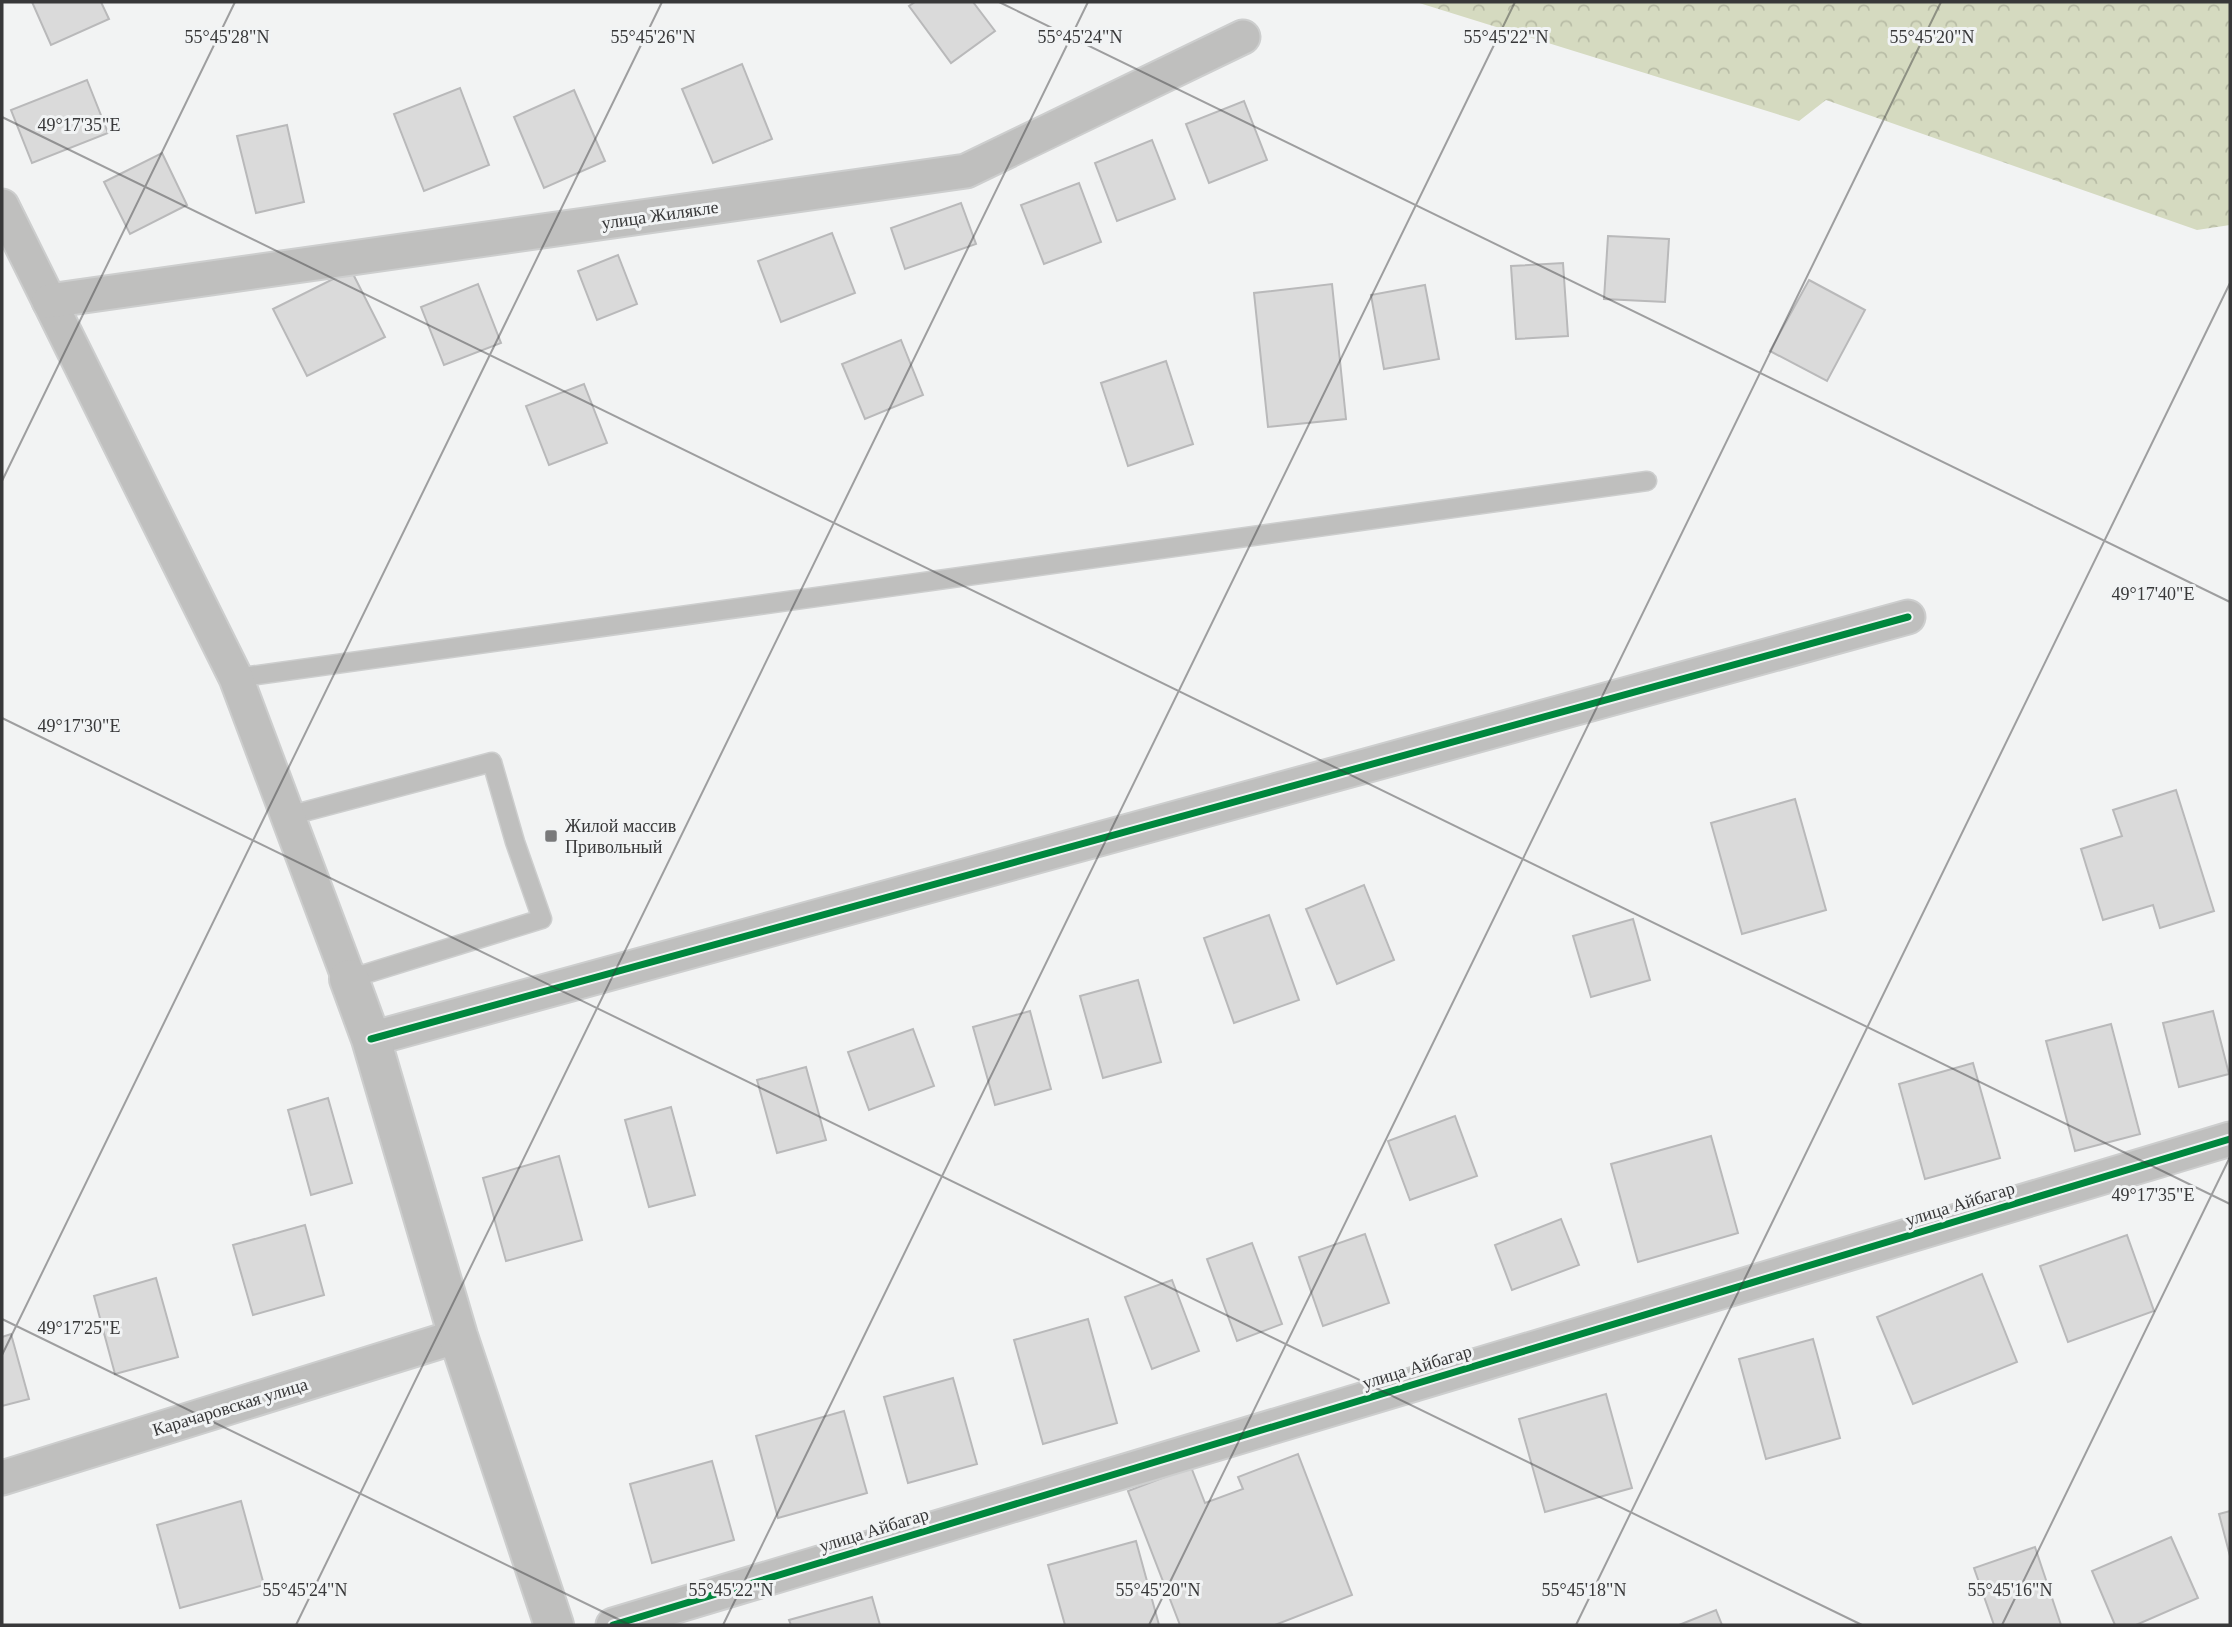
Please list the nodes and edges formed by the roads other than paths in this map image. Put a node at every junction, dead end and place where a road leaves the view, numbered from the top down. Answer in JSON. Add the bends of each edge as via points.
{"nodes":[{"id":1,"x":1243,"y":37,"type":"dead end"},
{"id":2,"x":2,"y":206,"type":"edge"},
{"id":3,"x":13,"y":253,"type":"edge"},
{"id":4,"x":49,"y":301,"type":"junction"},
{"id":5,"x":1647,"y":481,"type":"dead end"},
{"id":6,"x":1908,"y":617,"type":"dead end"},
{"id":7,"x":236,"y":678,"type":"junction"},
{"id":8,"x":288,"y":816,"type":"junction"},
{"id":9,"x":349,"y":979,"type":"junction"},
{"id":10,"x":371,"y":1038,"type":"junction"},
{"id":11,"x":2230,"y":1139,"type":"edge"},
{"id":12,"x":458,"y":1336,"type":"junction"},
{"id":13,"x":2,"y":1478,"type":"edge"},
{"id":14,"x":554,"y":1625,"type":"edge"},
{"id":15,"x":613,"y":1625,"type":"edge"}],
"edges":[{"from":1,"to":4,"type":"street","name":"улица Жилякле","via":[[966,171]]},
{"from":2,"to":3,"type":"street"},
{"from":3,"to":4,"type":"street"},
{"from":4,"to":7,"type":"street"},
{"from":5,"to":7,"type":"lane"},
{"from":6,"to":10,"type":"street"},
{"from":7,"to":8,"type":"street"},
{"from":8,"to":9,"type":"street"},
{"from":8,"to":9,"type":"lane","via":[[492,762],[542,919]]},
{"from":9,"to":10,"type":"street"},
{"from":10,"to":12,"type":"street"},
{"from":11,"to":15,"type":"street","name":"улица Айбагар"},
{"from":12,"to":13,"type":"street","name":"Карачаровская улица"},
{"from":12,"to":14,"type":"street"}]}
